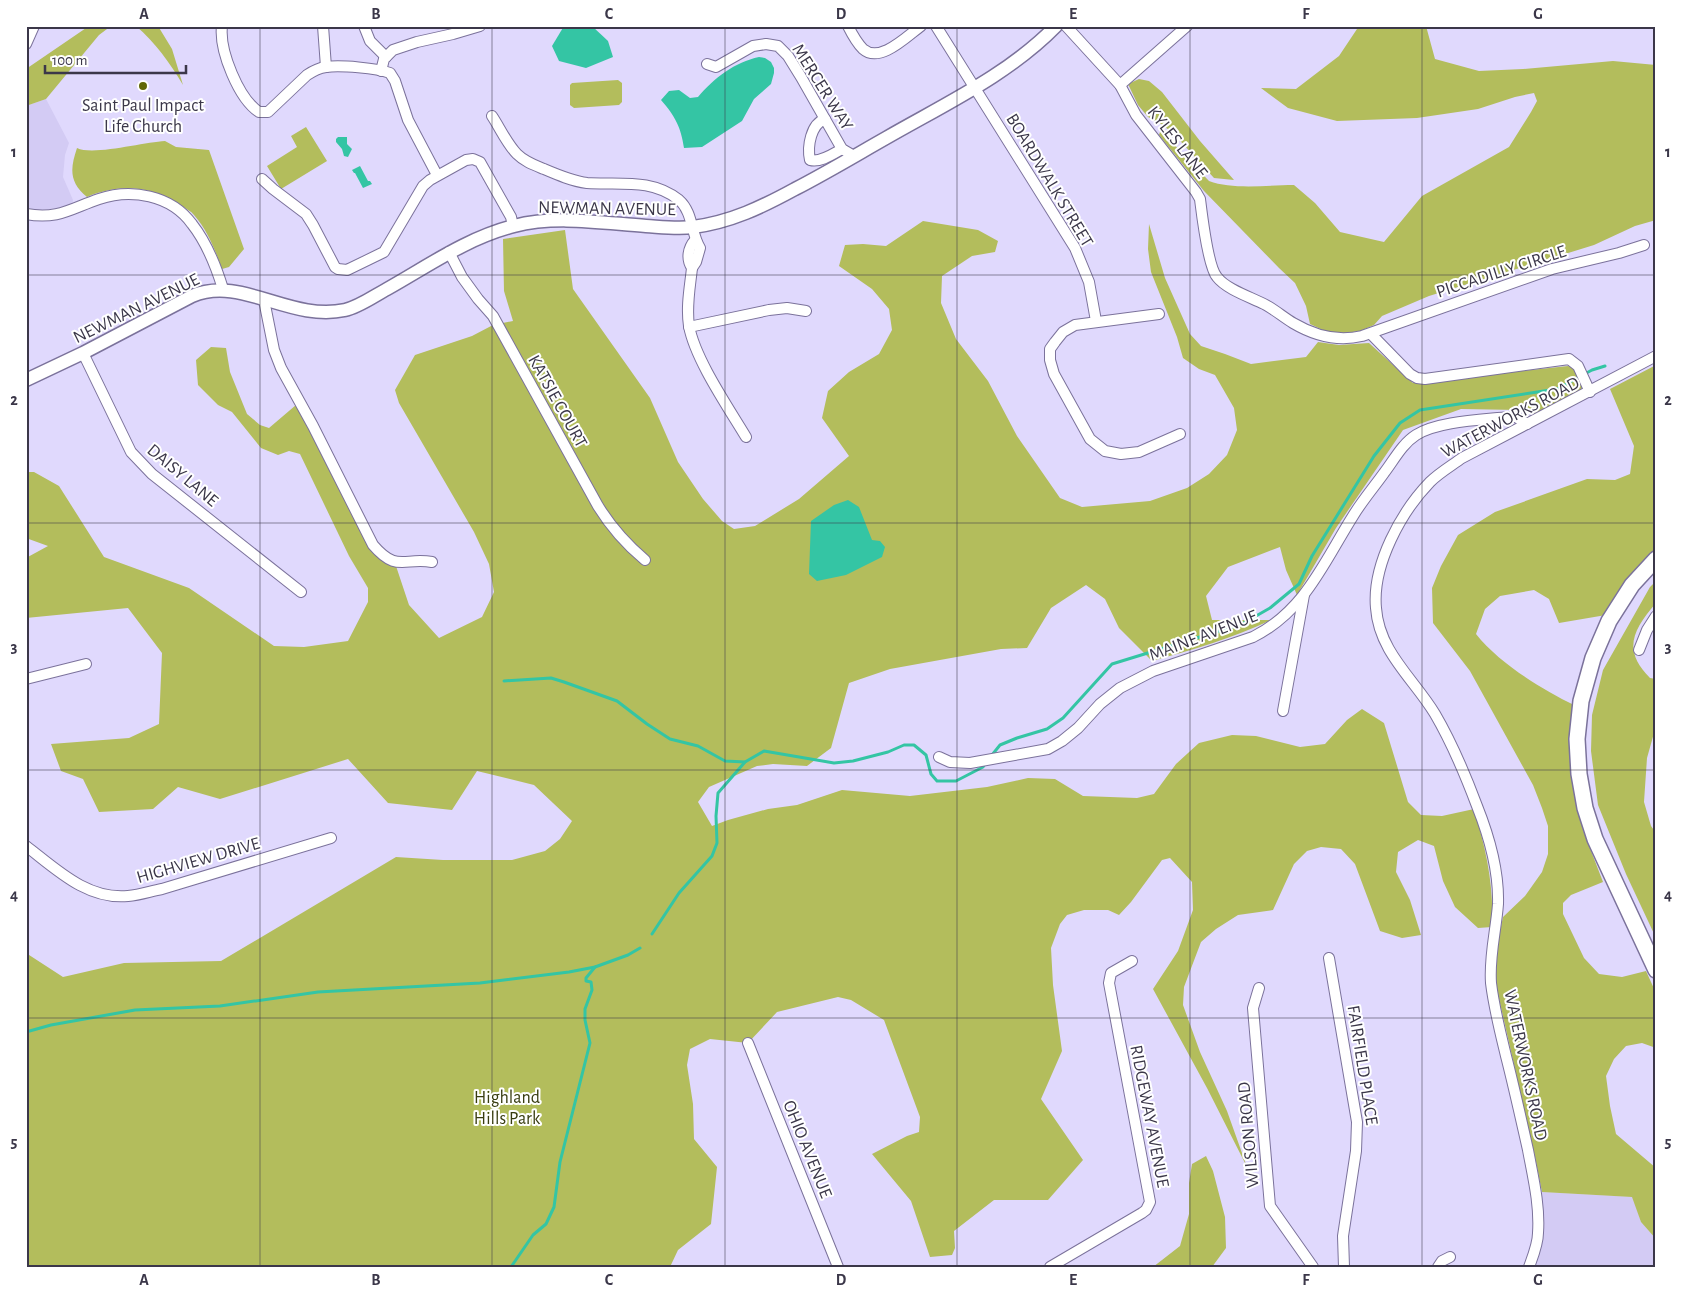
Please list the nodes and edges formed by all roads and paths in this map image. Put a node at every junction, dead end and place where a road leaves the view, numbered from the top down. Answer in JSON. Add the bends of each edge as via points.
{"nodes":[{"id":1,"x":34,"y":26,"type":"edge"},
{"id":2,"x":222,"y":26,"type":"edge"},
{"id":3,"x":323,"y":26,"type":"edge"},
{"id":4,"x":364,"y":26,"type":"edge"},
{"id":5,"x":480,"y":26,"type":"edge"},
{"id":6,"x":848,"y":26,"type":"edge"},
{"id":7,"x":921,"y":26,"type":"edge"},
{"id":8,"x":936,"y":26,"type":"edge"},
{"id":9,"x":1056,"y":26,"type":"edge"},
{"id":10,"x":1066,"y":26,"type":"edge"},
{"id":11,"x":1187,"y":26,"type":"edge"},
{"id":12,"x":451,"y":30,"type":"edge"},
{"id":13,"x":26,"y":44,"type":"edge"},
{"id":14,"x":386,"y":56,"type":"junction"},
{"id":15,"x":707,"y":64,"type":"dead end"},
{"id":16,"x":326,"y":67,"type":"junction"},
{"id":17,"x":381,"y":71,"type":"junction"},
{"id":18,"x":1120,"y":85,"type":"junction"},
{"id":19,"x":974,"y":88,"type":"junction"},
{"id":20,"x":492,"y":116,"type":"dead end"},
{"id":21,"x":825,"y":118,"type":"junction"},
{"id":22,"x":842,"y":149,"type":"junction"},
{"id":23,"x":854,"y":156,"type":"junction"},
{"id":24,"x":437,"y":175,"type":"junction"},
{"id":25,"x":262,"y":178,"type":"dead end"},
{"id":26,"x":26,"y":214,"type":"edge"},
{"id":27,"x":513,"y":226,"type":"junction"},
{"id":28,"x":693,"y":227,"type":"junction"},
{"id":29,"x":1644,"y":245,"type":"dead end"},
{"id":30,"x":449,"y":252,"type":"junction"},
{"id":31,"x":223,"y":289,"type":"junction"},
{"id":32,"x":264,"y":300,"type":"junction"},
{"id":33,"x":806,"y":312,"type":"dead end"},
{"id":34,"x":1159,"y":314,"type":"dead end"},
{"id":35,"x":1096,"y":321,"type":"junction"},
{"id":36,"x":689,"y":327,"type":"junction"},
{"id":37,"x":1371,"y":334,"type":"junction"},
{"id":38,"x":83,"y":352,"type":"junction"},
{"id":39,"x":1656,"y":356,"type":"edge"},
{"id":40,"x":26,"y":380,"type":"edge"},
{"id":41,"x":1588,"y":388,"type":"junction"},
{"id":42,"x":1527,"y":424,"type":"junction"},
{"id":43,"x":1180,"y":434,"type":"dead end"},
{"id":44,"x":746,"y":437,"type":"dead end"},
{"id":45,"x":1656,"y":559,"type":"edge"},
{"id":46,"x":645,"y":560,"type":"dead end"},
{"id":47,"x":432,"y":562,"type":"dead end"},
{"id":48,"x":301,"y":592,"type":"dead end"},
{"id":49,"x":1304,"y":595,"type":"junction"},
{"id":50,"x":1656,"y":616,"type":"edge"},
{"id":51,"x":1639,"y":650,"type":"dead end"},
{"id":52,"x":86,"y":664,"type":"dead end"},
{"id":53,"x":26,"y":679,"type":"edge"},
{"id":54,"x":1283,"y":711,"type":"dead end"},
{"id":55,"x":939,"y":757,"type":"dead end"},
{"id":56,"x":331,"y":838,"type":"dead end"},
{"id":57,"x":26,"y":846,"type":"edge"},
{"id":58,"x":1329,"y":958,"type":"dead end"},
{"id":59,"x":1132,"y":961,"type":"dead end"},
{"id":60,"x":1656,"y":970,"type":"edge"},
{"id":61,"x":1259,"y":988,"type":"dead end"},
{"id":62,"x":748,"y":1043,"type":"dead end"},
{"id":63,"x":1450,"y":1257,"type":"dead end"},
{"id":64,"x":838,"y":1267,"type":"edge"},
{"id":65,"x":1050,"y":1267,"type":"edge"},
{"id":66,"x":1312,"y":1267,"type":"edge"},
{"id":67,"x":1344,"y":1267,"type":"edge"},
{"id":68,"x":1438,"y":1267,"type":"edge"},
{"id":69,"x":1529,"y":1267,"type":"edge"}],
"edges":[{"from":1,"to":13,"type":"street"},
{"from":2,"to":16,"type":"street","via":[[230,71],[248,101],[260,112],[268,112],[312,71]]},
{"from":3,"to":16,"type":"street"},
{"from":4,"to":14,"type":"street","via":[[370,41]]},
{"from":5,"to":12,"type":"street"},
{"from":6,"to":7,"type":"street","via":[[861,48],[876,55]]},
{"from":8,"to":19,"type":"street","name":"BOARDWALK STREET"},
{"from":9,"to":19,"type":"street","name":"NEWMAN AVENUE","via":[[1027,52]]},
{"from":10,"to":18,"type":"street","name":"KYLES LANE"},
{"from":11,"to":18,"type":"street"},
{"from":12,"to":14,"type":"street","via":[[393,50]]},
{"from":14,"to":17,"type":"street"},
{"from":15,"to":21,"type":"street","name":"MERCER WAY","via":[[716,67],[761,44],[778,46],[788,56]]},
{"from":16,"to":17,"type":"street"},
{"from":17,"to":24,"type":"street","via":[[393,78],[405,114]]},
{"from":18,"to":37,"type":"street","name":"KYLES LANE","via":[[1136,115],[1200,199],[1211,265],[1217,277],[1311,333],[1338,339]]},
{"from":19,"to":23,"type":"street","name":"NEWMAN AVENUE"},
{"from":19,"to":35,"type":"street","name":"BOARDWALK STREET","via":[[1075,248],[1088,282]]},
{"from":20,"to":28,"type":"street","via":[[516,154],[528,163],[570,180],[637,183],[656,188],[680,201]]},
{"from":21,"to":22,"type":"street","name":"MERCER WAY"},
{"from":21,"to":22,"type":"street","via":[[813,128],[810,160],[819,161]]},
{"from":22,"to":23,"type":"street","name":"MERCER WAY"},
{"from":23,"to":28,"type":"street","name":"NEWMAN AVENUE","via":[[760,208]]},
{"from":24,"to":25,"type":"street","via":[[423,186],[384,252],[347,270],[335,267],[306,214]]},
{"from":24,"to":27,"type":"street","via":[[466,160],[480,162]]},
{"from":26,"to":31,"type":"street","via":[[49,216],[119,194],[147,195],[167,203],[191,222],[215,265]]},
{"from":27,"to":28,"type":"street","name":"NEWMAN AVENUE","via":[[564,221]]},
{"from":27,"to":30,"type":"street","name":"NEWMAN AVENUE"},
{"from":28,"to":36,"type":"street","via":[[695,240],[689,250],[692,268]]},
{"from":29,"to":37,"type":"street","name":"PICCADILLY CIRCLE","via":[[1552,270]]},
{"from":30,"to":32,"type":"street","name":"NEWMAN AVENUE","via":[[347,310],[314,312]]},
{"from":30,"to":46,"type":"street","name":"KATSIE COURT","via":[[462,277],[494,316],[610,526]]},
{"from":31,"to":32,"type":"street","name":"NEWMAN AVENUE"},
{"from":31,"to":38,"type":"street","name":"NEWMAN AVENUE","via":[[192,296]]},
{"from":32,"to":47,"type":"street","via":[[279,363],[374,546],[392,561]]},
{"from":33,"to":36,"type":"street","via":[[786,308],[769,310]]},
{"from":34,"to":35,"type":"street"},
{"from":35,"to":43,"type":"street","via":[[1075,325],[1063,332],[1050,349],[1054,374],[1090,439],[1105,451],[1121,454],[1144,451]]},
{"from":36,"to":44,"type":"street","via":[[708,371]]},
{"from":37,"to":41,"type":"street","via":[[1417,378],[1569,359],[1578,366]]},
{"from":38,"to":40,"type":"street","name":"NEWMAN AVENUE"},
{"from":38,"to":48,"type":"street","name":"DAISY LANE","via":[[117,427],[136,459]]},
{"from":39,"to":41,"type":"street","name":"WATERWORKS ROAD"},
{"from":41,"to":42,"type":"street","name":"WATERWORKS ROAD"},
{"from":42,"to":49,"type":"street","name":"MAINE AVENUE","via":[[1509,416],[1438,426],[1415,436],[1404,446],[1354,515]]},
{"from":42,"to":69,"type":"street","name":"WATERWORKS ROAD","via":[[1462,458],[1425,488],[1391,541],[1379,570],[1375,598],[1378,622],[1386,644],[1433,711],[1449,740],[1478,808],[1492,856],[1498,898],[1491,954],[1494,1009],[1536,1197],[1538,1234]]},
{"from":45,"to":60,"type":"main road","via":[[1632,585],[1609,621],[1593,658],[1581,701],[1577,739],[1585,808]]},
{"from":49,"to":54,"type":"street"},
{"from":49,"to":55,"type":"street","name":"MAINE AVENUE","via":[[1265,631],[1153,671],[1120,688],[1078,728],[1048,749],[962,764]]},
{"from":50,"to":51,"type":"street"},
{"from":52,"to":53,"type":"street"},
{"from":56,"to":57,"type":"street","name":"HIGHVIEW DRIVE","via":[[162,889],[121,896],[103,894],[74,882]]},
{"from":58,"to":67,"type":"street","name":"FAIRFIELD PLACE","via":[[1357,1122],[1356,1151],[1343,1236]]},
{"from":59,"to":65,"type":"street","name":"RIDGEWAY AVENUE","via":[[1111,973],[1109,983],[1150,1202],[1142,1213]]},
{"from":61,"to":66,"type":"street","name":"WILSON ROAD","via":[[1253,1008],[1270,1206]]},
{"from":62,"to":64,"type":"street","name":"OHIO AVENUE"},
{"from":63,"to":68,"type":"street"}]}
